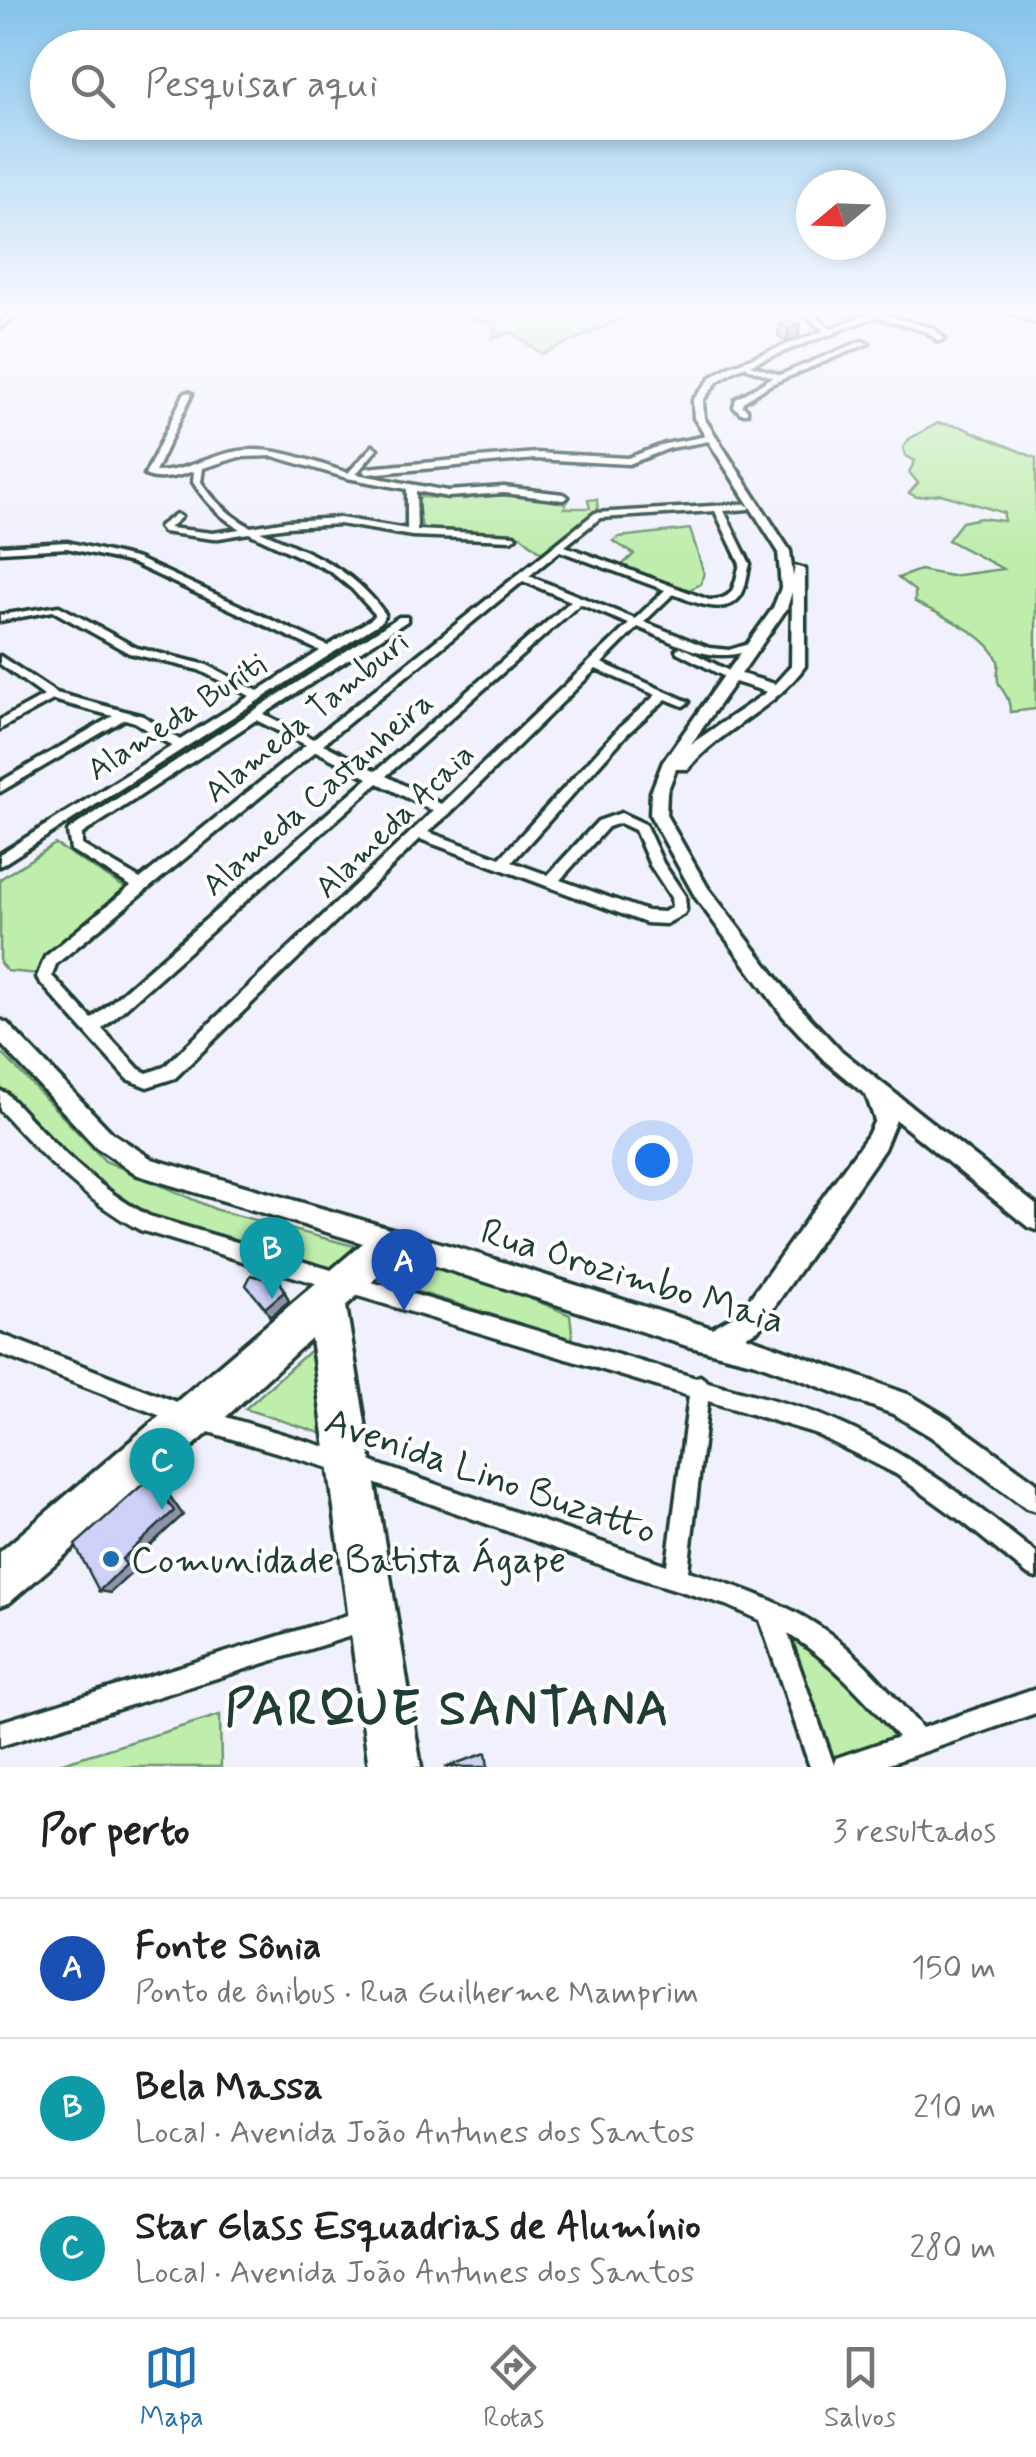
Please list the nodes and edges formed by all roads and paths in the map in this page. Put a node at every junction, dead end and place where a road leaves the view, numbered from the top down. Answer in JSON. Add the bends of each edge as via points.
{"nodes":[{"id":1,"x":699,"y":393,"type":"edge"},
{"id":2,"x":712,"y":393,"type":"edge"},
{"id":3,"x":751,"y":393,"type":"edge"},
{"id":4,"x":188,"y":394,"type":"dead end"},
{"id":5,"x":744,"y":412,"type":"dead end"},
{"id":6,"x":712,"y":438,"type":"junction"},
{"id":7,"x":373,"y":449,"type":"dead end"},
{"id":8,"x":199,"y":468,"type":"junction"},
{"id":9,"x":353,"y":473,"type":"junction"},
{"id":10,"x":388,"y":477,"type":"junction"},
{"id":11,"x":410,"y":487,"type":"junction"},
{"id":12,"x":563,"y":497,"type":"dead end"},
{"id":13,"x":745,"y":507,"type":"dead end"},
{"id":14,"x":718,"y":508,"type":"junction"},
{"id":15,"x":176,"y":517,"type":"dead end"},
{"id":16,"x":248,"y":530,"type":"junction"},
{"id":17,"x":412,"y":533,"type":"junction"},
{"id":18,"x":511,"y":537,"type":"dead end"},
{"id":19,"x":558,"y":547,"type":"junction"},
{"id":20,"x":0,"y":549,"type":"edge"},
{"id":21,"x":517,"y":580,"type":"junction"},
{"id":22,"x":672,"y":588,"type":"junction"},
{"id":23,"x":575,"y":603,"type":"junction"},
{"id":24,"x":0,"y":618,"type":"edge"},
{"id":25,"x":403,"y":618,"type":"dead end"},
{"id":26,"x":635,"y":626,"type":"junction"},
{"id":27,"x":765,"y":627,"type":"junction"},
{"id":28,"x":800,"y":641,"type":"junction"},
{"id":29,"x":752,"y":646,"type":"junction"},
{"id":30,"x":328,"y":651,"type":"junction"},
{"id":31,"x":703,"y":654,"type":"junction"},
{"id":32,"x":0,"y":659,"type":"edge"},
{"id":33,"x":595,"y":664,"type":"junction"},
{"id":34,"x":722,"y":672,"type":"junction"},
{"id":35,"x":778,"y":690,"type":"junction"},
{"id":36,"x":664,"y":694,"type":"junction"},
{"id":37,"x":258,"y":695,"type":"junction"},
{"id":38,"x":52,"y":696,"type":"junction"},
{"id":39,"x":683,"y":702,"type":"dead end"},
{"id":40,"x":254,"y":714,"type":"junction"},
{"id":41,"x":122,"y":716,"type":"junction"},
{"id":42,"x":0,"y":725,"type":"edge"},
{"id":43,"x":314,"y":745,"type":"junction"},
{"id":44,"x":182,"y":746,"type":"junction"},
{"id":45,"x":376,"y":777,"type":"junction"},
{"id":46,"x":0,"y":788,"type":"edge"},
{"id":47,"x":444,"y":811,"type":"junction"},
{"id":48,"x":420,"y":834,"type":"junction"},
{"id":49,"x":670,"y":836,"type":"junction"},
{"id":50,"x":0,"y":862,"type":"edge"},
{"id":51,"x":503,"y":863,"type":"junction"},
{"id":52,"x":550,"y":882,"type":"junction"},
{"id":53,"x":140,"y":886,"type":"junction"},
{"id":54,"x":92,"y":1028,"type":"junction"},
{"id":55,"x":0,"y":1029,"type":"edge"},
{"id":56,"x":874,"y":1089,"type":"junction"},
{"id":57,"x":0,"y":1098,"type":"edge"},
{"id":58,"x":876,"y":1142,"type":"junction"},
{"id":59,"x":942,"y":1143,"type":"junction"},
{"id":60,"x":1036,"y":1220,"type":"edge"},
{"id":61,"x":391,"y":1241,"type":"junction"},
{"id":62,"x":332,"y":1294,"type":"junction"},
{"id":63,"x":749,"y":1321,"type":"junction"},
{"id":64,"x":714,"y":1340,"type":"junction"},
{"id":65,"x":0,"y":1344,"type":"edge"},
{"id":66,"x":778,"y":1360,"type":"junction"},
{"id":67,"x":700,"y":1386,"type":"junction"},
{"id":68,"x":194,"y":1417,"type":"junction"},
{"id":69,"x":352,"y":1467,"type":"junction"},
{"id":70,"x":1036,"y":1498,"type":"edge"},
{"id":71,"x":1036,"y":1567,"type":"edge"},
{"id":72,"x":0,"y":1570,"type":"edge"},
{"id":73,"x":676,"y":1578,"type":"junction"},
{"id":74,"x":0,"y":1592,"type":"edge"},
{"id":75,"x":769,"y":1612,"type":"junction"},
{"id":76,"x":372,"y":1618,"type":"junction"},
{"id":77,"x":1036,"y":1701,"type":"edge"},
{"id":78,"x":0,"y":1734,"type":"edge"},
{"id":79,"x":918,"y":1742,"type":"junction"},
{"id":80,"x":384,"y":1767,"type":"edge"},
{"id":81,"x":406,"y":1767,"type":"edge"},
{"id":82,"x":822,"y":1767,"type":"edge"},
{"id":83,"x":845,"y":1767,"type":"edge"}],
"edges":[{"from":1,"to":6,"type":"main road","via":[[697,412]]},
{"from":2,"to":28,"type":"main road","via":[[706,412],[797,557]]},
{"from":3,"to":5,"type":"street","via":[[739,401]]},
{"from":4,"to":8,"type":"street","via":[[148,474]]},
{"from":6,"to":10,"type":"street","via":[[630,461],[535,456]]},
{"from":6,"to":27,"type":"main road","via":[[784,551],[787,588]]},
{"from":7,"to":9,"type":"street"},
{"from":8,"to":9,"type":"street","via":[[238,454],[272,453]]},
{"from":8,"to":16,"type":"street","via":[[204,494]]},
{"from":9,"to":10,"type":"street"},
{"from":10,"to":11,"type":"street"},
{"from":11,"to":12,"type":"street"},
{"from":11,"to":17,"type":"street"},
{"from":13,"to":14,"type":"street"},
{"from":14,"to":19,"type":"street","name":"Alameda Tamburi","via":[[598,516]]},
{"from":14,"to":22,"type":"street","via":[[745,564],[736,595],[714,604]]},
{"from":15,"to":16,"type":"street","via":[[164,527],[177,534]]},
{"from":16,"to":17,"type":"street","via":[[340,521]]},
{"from":16,"to":30,"type":"street","name":"Alameda Buriti","via":[[337,571],[380,614]]},
{"from":17,"to":18,"type":"street"},
{"from":19,"to":21,"type":"street","name":"Alameda Tamburi"},
{"from":19,"to":22,"type":"street"},
{"from":20,"to":30,"type":"street","via":[[67,544],[135,561]]},
{"from":21,"to":23,"type":"street"},
{"from":21,"to":43,"type":"street","name":"Alameda Tamburi"},
{"from":22,"to":26,"type":"street","name":"Alameda Acaia"},
{"from":23,"to":26,"type":"street"},
{"from":23,"to":45,"type":"street","name":"Alameda Castanheira"},
{"from":24,"to":37,"type":"street","via":[[46,608],[68,613],[133,651],[203,667]]},
{"from":25,"to":40,"type":"street"},
{"from":26,"to":31,"type":"street"},
{"from":26,"to":33,"type":"street","name":"Alameda Acaia"},
{"from":27,"to":28,"type":"main road"},
{"from":27,"to":29,"type":"main road"},
{"from":28,"to":35,"type":"main road","via":[[798,666]]},
{"from":29,"to":31,"type":"street"},
{"from":29,"to":34,"type":"main road"},
{"from":30,"to":37,"type":"street","name":"Alameda Buriti"},
{"from":31,"to":34,"type":"street"},
{"from":32,"to":38,"type":"street"},
{"from":33,"to":36,"type":"street"},
{"from":33,"to":47,"type":"street","name":"Alameda Acaia"},
{"from":34,"to":35,"type":"main road"},
{"from":34,"to":49,"type":"main road","via":[[720,691],[671,762],[659,792],[658,815]]},
{"from":35,"to":49,"type":"main road","via":[[691,753],[670,797]]},
{"from":36,"to":39,"type":"street"},
{"from":36,"to":51,"type":"street"},
{"from":37,"to":44,"type":"street","name":"Alameda Buriti"},
{"from":38,"to":41,"type":"street"},
{"from":38,"to":42,"type":"street"},
{"from":40,"to":43,"type":"street"},
{"from":40,"to":53,"type":"street","via":[[76,832],[76,846]]},
{"from":41,"to":44,"type":"street"},
{"from":41,"to":46,"type":"street"},
{"from":43,"to":45,"type":"street"},
{"from":43,"to":53,"type":"street","name":"Alameda Tamburi"},
{"from":44,"to":50,"type":"street","name":"Alameda Buriti"},
{"from":45,"to":47,"type":"street"},
{"from":45,"to":54,"type":"street","name":"Alameda Castanheira"},
{"from":47,"to":48,"type":"street","name":"Alameda Acaia"},
{"from":48,"to":51,"type":"street"},
{"from":48,"to":54,"type":"street","name":"Alameda Acaia","via":[[169,1074],[147,1080],[133,1074]]},
{"from":49,"to":56,"type":"main road","via":[[702,893],[790,1010]]},
{"from":51,"to":52,"type":"street"},
{"from":52,"to":52,"type":"street","via":[[603,824],[629,820],[640,827],[678,896],[679,910],[666,918],[646,917]]},
{"from":53,"to":54,"type":"street","name":"Alameda Tamburi","via":[[50,962],[44,977]]},
{"from":55,"to":61,"type":"main road","name":"Rua Orozimbo Maia","via":[[125,1156],[189,1183]]},
{"from":56,"to":58,"type":"main road","via":[[886,1120]]},
{"from":56,"to":59,"type":"main road"},
{"from":57,"to":62,"type":"street","via":[[82,1186],[116,1209]]},
{"from":58,"to":59,"type":"main road","via":[[905,1128]]},
{"from":58,"to":63,"type":"main road"},
{"from":59,"to":60,"type":"main road"},
{"from":61,"to":62,"type":"main road"},
{"from":61,"to":64,"type":"main road","name":"Rua Orozimbo Maia"},
{"from":62,"to":67,"type":"street"},
{"from":62,"to":68,"type":"main road"},
{"from":62,"to":69,"type":"main road"},
{"from":63,"to":64,"type":"main road"},
{"from":63,"to":66,"type":"main road"},
{"from":64,"to":66,"type":"main road","name":"Rua Orozimbo Maia"},
{"from":65,"to":68,"type":"street","name":"Avenida Lino Buzatto"},
{"from":66,"to":70,"type":"main road","name":"Rua Orozimbo Maia","via":[[900,1404]]},
{"from":67,"to":71,"type":"street","via":[[818,1424],[903,1467]]},
{"from":67,"to":73,"type":"street"},
{"from":68,"to":69,"type":"street","name":"Avenida Lino Buzatto"},
{"from":68,"to":72,"type":"main road"},
{"from":68,"to":74,"type":"main road"},
{"from":69,"to":73,"type":"street","name":"Avenida Lino Buzatto"},
{"from":69,"to":76,"type":"main road"},
{"from":73,"to":75,"type":"street","name":"Avenida Lino Buzatto"},
{"from":75,"to":79,"type":"street","name":"Avenida Lino Buzatto","via":[[822,1642]]},
{"from":75,"to":82,"type":"street"},
{"from":76,"to":78,"type":"street"},
{"from":76,"to":80,"type":"main road"},
{"from":76,"to":81,"type":"main road"},
{"from":77,"to":79,"type":"street"},
{"from":79,"to":83,"type":"street"}]}
